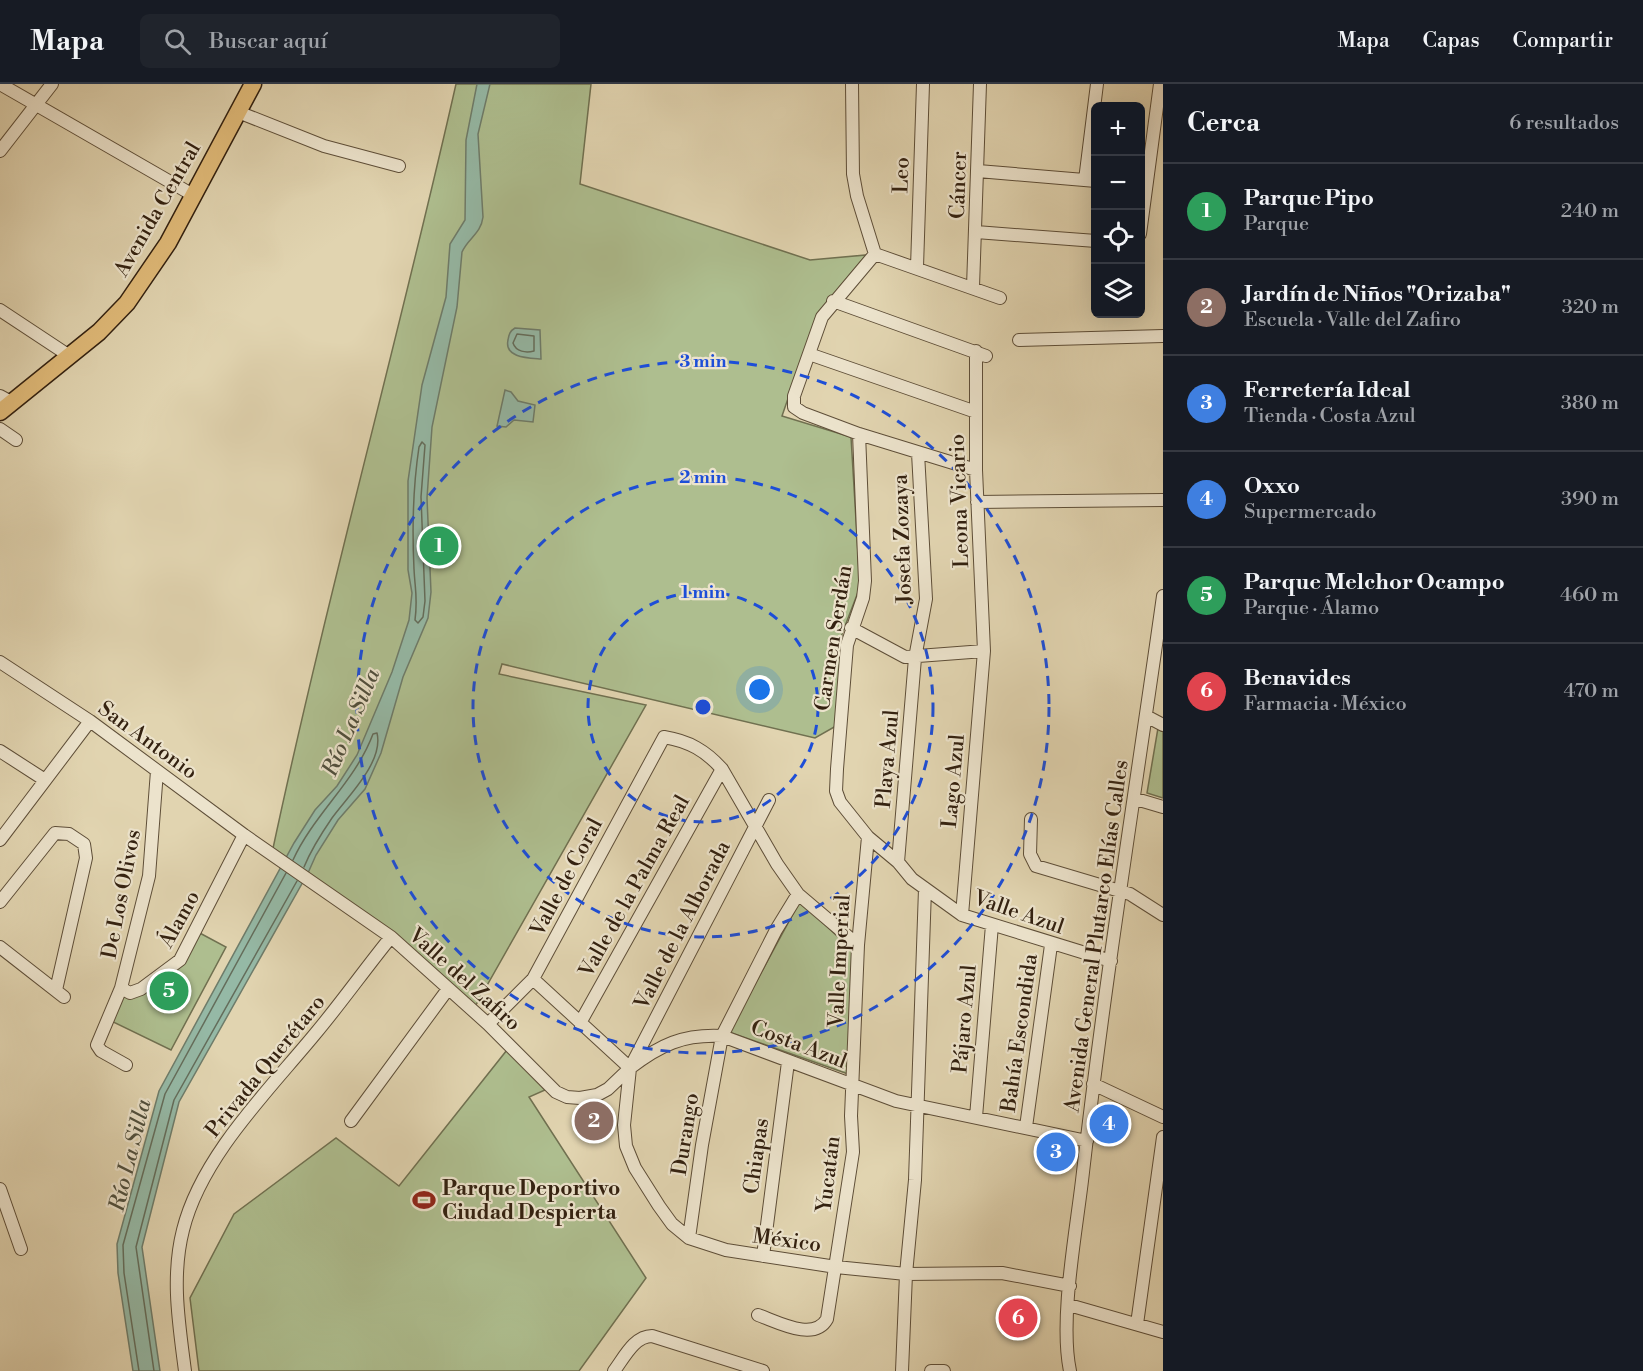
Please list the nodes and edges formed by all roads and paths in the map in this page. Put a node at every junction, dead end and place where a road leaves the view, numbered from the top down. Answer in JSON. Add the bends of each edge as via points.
{"nodes":[{"id":1,"x":0,"y":84,"type":"edge"},
{"id":2,"x":52,"y":84,"type":"edge"},
{"id":3,"x":253,"y":84,"type":"edge"},
{"id":4,"x":852,"y":84,"type":"edge"},
{"id":5,"x":923,"y":84,"type":"edge"},
{"id":6,"x":980,"y":84,"type":"edge"},
{"id":7,"x":1097,"y":84,"type":"edge"},
{"id":8,"x":1160,"y":84,"type":"edge"},
{"id":9,"x":36,"y":105,"type":"junction"},
{"id":10,"x":238,"y":112,"type":"junction"},
{"id":11,"x":0,"y":151,"type":"edge"},
{"id":12,"x":399,"y":166,"type":"dead end"},
{"id":13,"x":978,"y":171,"type":"junction"},
{"id":14,"x":1145,"y":174,"type":"edge"},
{"id":15,"x":1090,"y":180,"type":"edge"},
{"id":16,"x":194,"y":195,"type":"junction"},
{"id":17,"x":976,"y":232,"type":"junction"},
{"id":18,"x":1091,"y":241,"type":"edge"},
{"id":19,"x":875,"y":254,"type":"junction"},
{"id":20,"x":917,"y":267,"type":"junction"},
{"id":21,"x":973,"y":287,"type":"junction"},
{"id":22,"x":1000,"y":298,"type":"dead end"},
{"id":23,"x":833,"y":301,"type":"junction"},
{"id":24,"x":0,"y":310,"type":"edge"},
{"id":25,"x":1163,"y":336,"type":"edge"},
{"id":26,"x":1019,"y":340,"type":"dead end"},
{"id":27,"x":809,"y":354,"type":"junction"},
{"id":28,"x":68,"y":355,"type":"junction"},
{"id":29,"x":4,"y":404,"type":"edge"},
{"id":30,"x":976,"y":412,"type":"junction"},
{"id":31,"x":0,"y":429,"type":"edge"},
{"id":32,"x":859,"y":434,"type":"junction"},
{"id":33,"x":16,"y":440,"type":"dead end"},
{"id":34,"x":918,"y":453,"type":"junction"},
{"id":35,"x":976,"y":470,"type":"junction"},
{"id":36,"x":1163,"y":500,"type":"edge"},
{"id":37,"x":977,"y":502,"type":"junction"},
{"id":38,"x":1163,"y":596,"type":"edge"},
{"id":39,"x":851,"y":628,"type":"junction"},
{"id":40,"x":984,"y":651,"type":"junction"},
{"id":41,"x":915,"y":658,"type":"junction"},
{"id":42,"x":0,"y":662,"type":"edge"},
{"id":43,"x":1146,"y":716,"type":"junction"},
{"id":44,"x":90,"y":721,"type":"junction"},
{"id":45,"x":1163,"y":724,"type":"edge"},
{"id":46,"x":0,"y":751,"type":"edge"},
{"id":47,"x":722,"y":770,"type":"junction"},
{"id":48,"x":157,"y":771,"type":"junction"},
{"id":49,"x":45,"y":780,"type":"junction"},
{"id":50,"x":769,"y":800,"type":"dead end"},
{"id":51,"x":1136,"y":800,"type":"junction"},
{"id":52,"x":1163,"y":807,"type":"edge"},
{"id":53,"x":1030,"y":819,"type":"dead end"},
{"id":54,"x":755,"y":826,"type":"junction"},
{"id":55,"x":244,"y":835,"type":"junction"},
{"id":56,"x":868,"y":837,"type":"junction"},
{"id":57,"x":0,"y":840,"type":"edge"},
{"id":58,"x":272,"y":853,"type":"joint"},
{"id":59,"x":898,"y":862,"type":"junction"},
{"id":60,"x":925,"y":889,"type":"junction"},
{"id":61,"x":1122,"y":891,"type":"junction"},
{"id":62,"x":798,"y":894,"type":"junction"},
{"id":63,"x":0,"y":902,"type":"edge"},
{"id":64,"x":962,"y":915,"type":"junction"},
{"id":65,"x":1163,"y":915,"type":"edge"},
{"id":66,"x":992,"y":925,"type":"junction"},
{"id":67,"x":391,"y":937,"type":"junction"},
{"id":68,"x":858,"y":945,"type":"junction"},
{"id":69,"x":1051,"y":945,"type":"junction"},
{"id":70,"x":0,"y":947,"type":"edge"},
{"id":71,"x":1111,"y":961,"type":"junction"},
{"id":72,"x":533,"y":979,"type":"junction"},
{"id":73,"x":121,"y":988,"type":"junction"},
{"id":74,"x":448,"y":989,"type":"junction"},
{"id":75,"x":580,"y":1023,"type":"junction"},
{"id":76,"x":488,"y":1024,"type":"junction"},
{"id":77,"x":722,"y":1036,"type":"junction"},
{"id":78,"x":788,"y":1062,"type":"junction"},
{"id":79,"x":126,"y":1065,"type":"dead end"},
{"id":80,"x":630,"y":1068,"type":"junction"},
{"id":81,"x":1093,"y":1084,"type":"junction"},
{"id":82,"x":853,"y":1086,"type":"junction"},
{"id":83,"x":609,"y":1089,"type":"junction"},
{"id":84,"x":627,"y":1102,"type":"junction"},
{"id":85,"x":918,"y":1107,"type":"junction"},
{"id":86,"x":1163,"y":1116,"type":"edge"},
{"id":87,"x":976,"y":1117,"type":"junction"},
{"id":88,"x":351,"y":1121,"type":"dead end"},
{"id":89,"x":1026,"y":1127,"type":"junction"},
{"id":90,"x":1163,"y":1137,"type":"edge"},
{"id":91,"x":1087,"y":1141,"type":"junction"},
{"id":92,"x":0,"y":1189,"type":"edge"},
{"id":93,"x":689,"y":1238,"type":"junction"},
{"id":94,"x":21,"y":1249,"type":"dead end"},
{"id":95,"x":763,"y":1256,"type":"junction"},
{"id":96,"x":836,"y":1267,"type":"junction"},
{"id":97,"x":906,"y":1274,"type":"junction"},
{"id":98,"x":1070,"y":1286,"type":"junction"},
{"id":99,"x":1069,"y":1305,"type":"junction"},
{"id":100,"x":758,"y":1315,"type":"dead end"},
{"id":101,"x":1137,"y":1324,"type":"junction"},
{"id":102,"x":1163,"y":1332,"type":"edge"},
{"id":103,"x":1066,"y":1353,"type":"junction"},
{"id":104,"x":184,"y":1371,"type":"edge"},
{"id":105,"x":614,"y":1371,"type":"edge"},
{"id":106,"x":763,"y":1371,"type":"edge"},
{"id":107,"x":902,"y":1371,"type":"edge"},
{"id":108,"x":931,"y":1371,"type":"edge"},
{"id":109,"x":944,"y":1371,"type":"edge"},
{"id":110,"x":1061,"y":1371,"type":"edge"},
{"id":111,"x":1070,"y":1371,"type":"edge"}],
"edges":[{"from":1,"to":9,"type":"street"},
{"from":2,"to":9,"type":"street"},
{"from":3,"to":10,"type":"main road","name":"Avenida Central"},
{"from":4,"to":19,"type":"street","via":[[853,174]]},
{"from":5,"to":20,"type":"street","name":"Leo"},
{"from":6,"to":13,"type":"street","name":"Cáncer"},
{"from":7,"to":15,"type":"street"},
{"from":8,"to":14,"type":"street"},
{"from":9,"to":11,"type":"street"},
{"from":9,"to":16,"type":"street"},
{"from":10,"to":12,"type":"street","via":[[324,146]]},
{"from":10,"to":16,"type":"main road","name":"Avenida Central"},
{"from":13,"to":15,"type":"street"},
{"from":13,"to":17,"type":"street","name":"Cáncer"},
{"from":16,"to":28,"type":"main road","name":"Avenida Central","via":[[153,267],[127,303],[99,332]]},
{"from":17,"to":18,"type":"street"},
{"from":17,"to":21,"type":"street","name":"Cáncer"},
{"from":19,"to":20,"type":"street"},
{"from":19,"to":23,"type":"street"},
{"from":20,"to":21,"type":"street"},
{"from":21,"to":22,"type":"street"},
{"from":23,"to":27,"type":"street","via":[[819,324]]},
{"from":23,"to":30,"type":"street","name":"Leona Vicario","via":[[981,353]]},
{"from":24,"to":28,"type":"street"},
{"from":25,"to":26,"type":"street"},
{"from":27,"to":30,"type":"street"},
{"from":27,"to":32,"type":"street","via":[[794,406]]},
{"from":28,"to":29,"type":"main road","name":"Avenida Central"},
{"from":30,"to":35,"type":"street","name":"Leona Vicario"},
{"from":31,"to":33,"type":"street"},
{"from":32,"to":34,"type":"street"},
{"from":32,"to":39,"type":"street","name":"Carmen Serdán","via":[[865,581]]},
{"from":34,"to":35,"type":"street"},
{"from":34,"to":41,"type":"street","name":"Josefa Zozaya","via":[[926,599]]},
{"from":35,"to":37,"type":"street","name":"Leona Vicario"},
{"from":36,"to":37,"type":"street"},
{"from":37,"to":40,"type":"street","name":"Leona Vicario"},
{"from":38,"to":43,"type":"street","name":"Avenida General Plutarco Elías Calles"},
{"from":39,"to":41,"type":"street","via":[[901,656]]},
{"from":39,"to":56,"type":"street","name":"Carmen Serdán","via":[[838,736],[836,791],[843,807]]},
{"from":40,"to":41,"type":"street"},
{"from":40,"to":64,"type":"street","name":"Lago Azul"},
{"from":41,"to":59,"type":"street","name":"Playa Azul"},
{"from":42,"to":44,"type":"street","name":"San Antonio"},
{"from":43,"to":45,"type":"street"},
{"from":43,"to":51,"type":"street","name":"Avenida General Plutarco Elías Calles"},
{"from":44,"to":48,"type":"street","name":"San Antonio"},
{"from":44,"to":49,"type":"street"},
{"from":46,"to":49,"type":"street"},
{"from":47,"to":54,"type":"street"},
{"from":47,"to":72,"type":"street","name":"Valle de Coral","via":[[702,750],[664,737]]},
{"from":47,"to":75,"type":"street","name":"Valle de la Palma Real"},
{"from":48,"to":55,"type":"street","name":"San Antonio"},
{"from":48,"to":73,"type":"street","name":"De Los Olivos","via":[[149,876]]},
{"from":49,"to":57,"type":"street"},
{"from":50,"to":54,"type":"street","name":"Valle de la Alborada"},
{"from":51,"to":52,"type":"street"},
{"from":51,"to":61,"type":"street","name":"Avenida General Plutarco Elías Calles"},
{"from":53,"to":61,"type":"street","via":[[1030,854],[1036,866]]},
{"from":54,"to":62,"type":"street"},
{"from":54,"to":80,"type":"street","name":"Valle de la Alborada"},
{"from":55,"to":58,"type":"street","name":"San Antonio"},
{"from":55,"to":73,"type":"street","name":"Álamo","via":[[180,960],[141,989],[130,993]]},
{"from":56,"to":59,"type":"street","name":"Valle Azul"},
{"from":56,"to":68,"type":"street","name":"Valle Imperial"},
{"from":58,"to":67,"type":"street","name":"Valle del Zafiro"},
{"from":59,"to":60,"type":"street","name":"Valle Azul"},
{"from":60,"to":64,"type":"street","name":"Valle Azul"},
{"from":60,"to":85,"type":"street"},
{"from":61,"to":65,"type":"street"},
{"from":61,"to":71,"type":"street","name":"Avenida General Plutarco Elías Calles"},
{"from":62,"to":68,"type":"street"},
{"from":62,"to":77,"type":"street","name":"Durango"},
{"from":63,"to":70,"type":"street","via":[[55,833],[69,834],[84,844],[86,858],[60,993]]},
{"from":64,"to":66,"type":"street","name":"Valle Azul"},
{"from":66,"to":69,"type":"street","name":"Valle Azul"},
{"from":66,"to":87,"type":"street","name":"Pájaro Azul"},
{"from":67,"to":74,"type":"street","name":"Valle del Zafiro"},
{"from":67,"to":104,"type":"street","name":"Privada Querétaro","via":[[230,1137],[191,1201],[182,1232],[176,1291]]},
{"from":68,"to":82,"type":"street","name":"Valle Imperial"},
{"from":69,"to":71,"type":"street","name":"Valle Azul"},
{"from":69,"to":89,"type":"street","name":"Bahía Escondida"},
{"from":71,"to":81,"type":"street","name":"Avenida General Plutarco Elías Calles"},
{"from":72,"to":75,"type":"street"},
{"from":72,"to":76,"type":"street","name":"Valle de Coral"},
{"from":73,"to":79,"type":"street","name":"De Los Olivos","via":[[97,1046]]},
{"from":74,"to":76,"type":"street","name":"Valle del Zafiro"},
{"from":74,"to":88,"type":"street"},
{"from":75,"to":80,"type":"street"},
{"from":76,"to":83,"type":"street","name":"Valle del Zafiro","via":[[556,1092],[580,1098]]},
{"from":77,"to":78,"type":"street","name":"Costa Azul"},
{"from":77,"to":80,"type":"street","name":"Costa Azul","via":[[696,1035],[677,1040]]},
{"from":77,"to":93,"type":"street","name":"Durango"},
{"from":78,"to":82,"type":"street","name":"Costa Azul"},
{"from":78,"to":95,"type":"street","name":"Chiapas"},
{"from":80,"to":83,"type":"street","name":"Valle del Zafiro"},
{"from":80,"to":84,"type":"street","name":"México"},
{"from":81,"to":86,"type":"street"},
{"from":81,"to":91,"type":"street","name":"Avenida General Plutarco Elías Calles"},
{"from":82,"to":85,"type":"street","name":"Costa Azul"},
{"from":82,"to":96,"type":"street","name":"Yucatán","via":[[853,1152]]},
{"from":83,"to":84,"type":"street"},
{"from":84,"to":93,"type":"street","name":"México","via":[[626,1146],[635,1168],[672,1224]]},
{"from":85,"to":87,"type":"street","name":"Costa Azul"},
{"from":85,"to":97,"type":"street"},
{"from":87,"to":89,"type":"street","name":"Costa Azul"},
{"from":89,"to":91,"type":"street","name":"Costa Azul"},
{"from":90,"to":101,"type":"street"},
{"from":91,"to":98,"type":"street","name":"Avenida General Plutarco Elías Calles"},
{"from":92,"to":94,"type":"street"},
{"from":93,"to":95,"type":"street","name":"México"},
{"from":95,"to":96,"type":"street","name":"México"},
{"from":96,"to":97,"type":"street","name":"México"},
{"from":96,"to":100,"type":"street","name":"Yucatán","via":[[827,1320],[816,1331]]},
{"from":97,"to":98,"type":"street","name":"México","via":[[1002,1273]]},
{"from":97,"to":107,"type":"street"},
{"from":98,"to":99,"type":"street","name":"Avenida General Plutarco Elías Calles"},
{"from":99,"to":101,"type":"street"},
{"from":99,"to":103,"type":"street","name":"Avenida General Plutarco Elías Calles"},
{"from":101,"to":102,"type":"street"},
{"from":103,"to":110,"type":"street","name":"Avenida General Plutarco Elías Calles"},
{"from":103,"to":111,"type":"street","name":"Avenida General Plutarco Elías Calles"},
{"from":105,"to":106,"type":"street","via":[[644,1336]]},
{"from":108,"to":109,"type":"street"}]}
